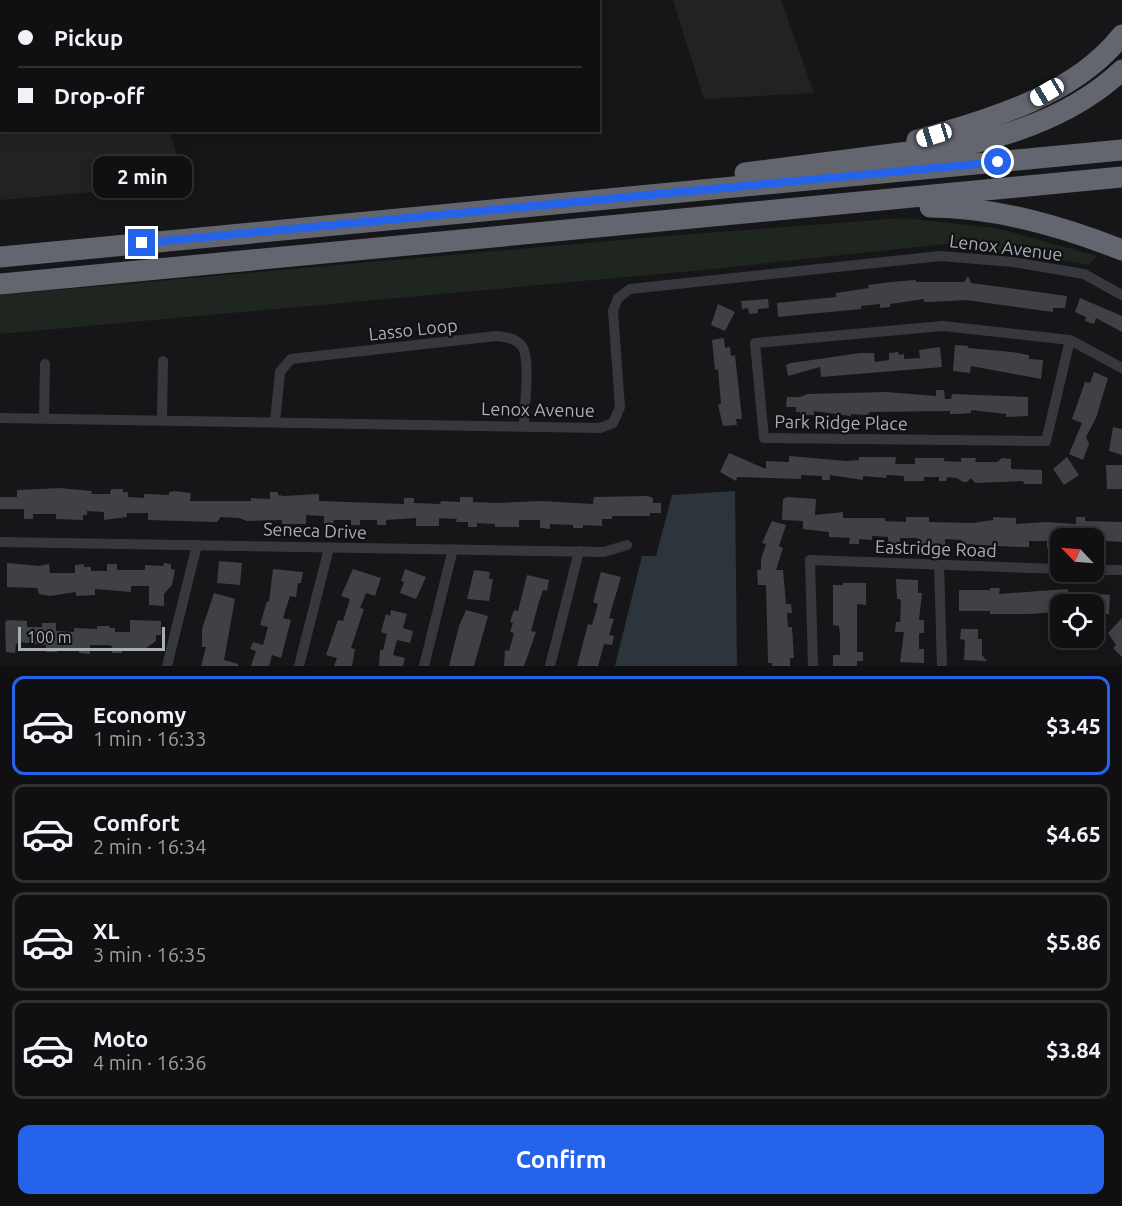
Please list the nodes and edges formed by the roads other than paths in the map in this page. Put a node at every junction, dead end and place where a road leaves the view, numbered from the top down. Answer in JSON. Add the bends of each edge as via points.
{"nodes":[{"id":1,"x":1122,"y":35,"type":"edge"},
{"id":2,"x":1122,"y":70,"type":"edge"},
{"id":3,"x":1122,"y":150,"type":"edge"},
{"id":4,"x":834,"y":160,"type":"junction"},
{"id":5,"x":1122,"y":177,"type":"edge"},
{"id":6,"x":593,"y":201,"type":"junction"},
{"id":7,"x":786,"y":207,"type":"junction"},
{"id":8,"x":1122,"y":250,"type":"edge"},
{"id":9,"x":0,"y":257,"type":"edge"},
{"id":10,"x":0,"y":284,"type":"edge"},
{"id":11,"x":1122,"y":295,"type":"edge"},
{"id":12,"x":1070,"y":340,"type":"junction"},
{"id":13,"x":163,"y":361,"type":"dead end"},
{"id":14,"x":45,"y":364,"type":"dead end"},
{"id":15,"x":1122,"y":368,"type":"edge"},
{"id":16,"x":0,"y":418,"type":"edge"},
{"id":17,"x":44,"y":418,"type":"junction"},
{"id":18,"x":162,"y":419,"type":"junction"},
{"id":19,"x":275,"y":422,"type":"junction"},
{"id":20,"x":524,"y":426,"type":"junction"},
{"id":21,"x":0,"y":542,"type":"edge"},
{"id":22,"x":627,"y":544,"type":"dead end"},
{"id":23,"x":197,"y":545,"type":"junction"},
{"id":24,"x":329,"y":548,"type":"junction"},
{"id":25,"x":453,"y":549,"type":"junction"},
{"id":26,"x":579,"y":551,"type":"junction"},
{"id":27,"x":939,"y":565,"type":"junction"},
{"id":28,"x":1050,"y":569,"type":"edge"},
{"id":29,"x":1104,"y":570,"type":"edge"},
{"id":30,"x":1122,"y":570,"type":"edge"},
{"id":31,"x":168,"y":666,"type":"edge"},
{"id":32,"x":299,"y":666,"type":"edge"},
{"id":33,"x":424,"y":666,"type":"edge"},
{"id":34,"x":550,"y":666,"type":"edge"},
{"id":35,"x":813,"y":666,"type":"edge"},
{"id":36,"x":942,"y":666,"type":"edge"}],
"edges":[{"from":1,"to":4,"type":"highway","via":[[1081,72],[1032,101],[915,141]]},
{"from":2,"to":4,"type":"highway","via":[[1081,102],[1039,124],[1000,137]]},
{"from":3,"to":6,"type":"highway"},
{"from":4,"to":6,"type":"highway","via":[[684,182]]},
{"from":5,"to":7,"type":"highway"},
{"from":6,"to":9,"type":"highway"},
{"from":7,"to":8,"type":"highway","via":[[952,207],[1025,218]]},
{"from":7,"to":10,"type":"highway"},
{"from":11,"to":20,"type":"street","name":"Lenox Avenue","via":[[1084,274],[1013,262],[940,256],[630,289],[618,298],[613,311],[620,406],[613,423],[600,428]]},
{"from":12,"to":12,"type":"street","name":"Park Ridge Place","via":[[943,326],[755,343],[764,438],[1046,441]]},
{"from":12,"to":15,"type":"street","name":"Park Ridge Place"},
{"from":13,"to":18,"type":"street"},
{"from":14,"to":17,"type":"street"},
{"from":16,"to":17,"type":"street","name":"Lenox Avenue"},
{"from":17,"to":18,"type":"street","name":"Lenox Avenue"},
{"from":18,"to":19,"type":"street","name":"Lenox Avenue"},
{"from":19,"to":20,"type":"street","name":"Lenox Avenue"},
{"from":19,"to":20,"type":"street","name":"Lasso Loop","via":[[280,372],[291,359],[496,336],[514,339],[523,348]]},
{"from":21,"to":23,"type":"street","name":"Seneca Drive"},
{"from":22,"to":26,"type":"street","name":"Seneca Drive","via":[[611,551]]},
{"from":23,"to":24,"type":"street","name":"Seneca Drive"},
{"from":23,"to":31,"type":"street"},
{"from":24,"to":25,"type":"street","name":"Seneca Drive"},
{"from":24,"to":32,"type":"street"},
{"from":25,"to":26,"type":"street","name":"Seneca Drive"},
{"from":25,"to":33,"type":"street"},
{"from":26,"to":34,"type":"street"},
{"from":27,"to":28,"type":"street","name":"Eastridge Road"},
{"from":27,"to":35,"type":"street","name":"Eastridge Road","via":[[810,560]]},
{"from":27,"to":36,"type":"street"},
{"from":29,"to":30,"type":"street"}]}
